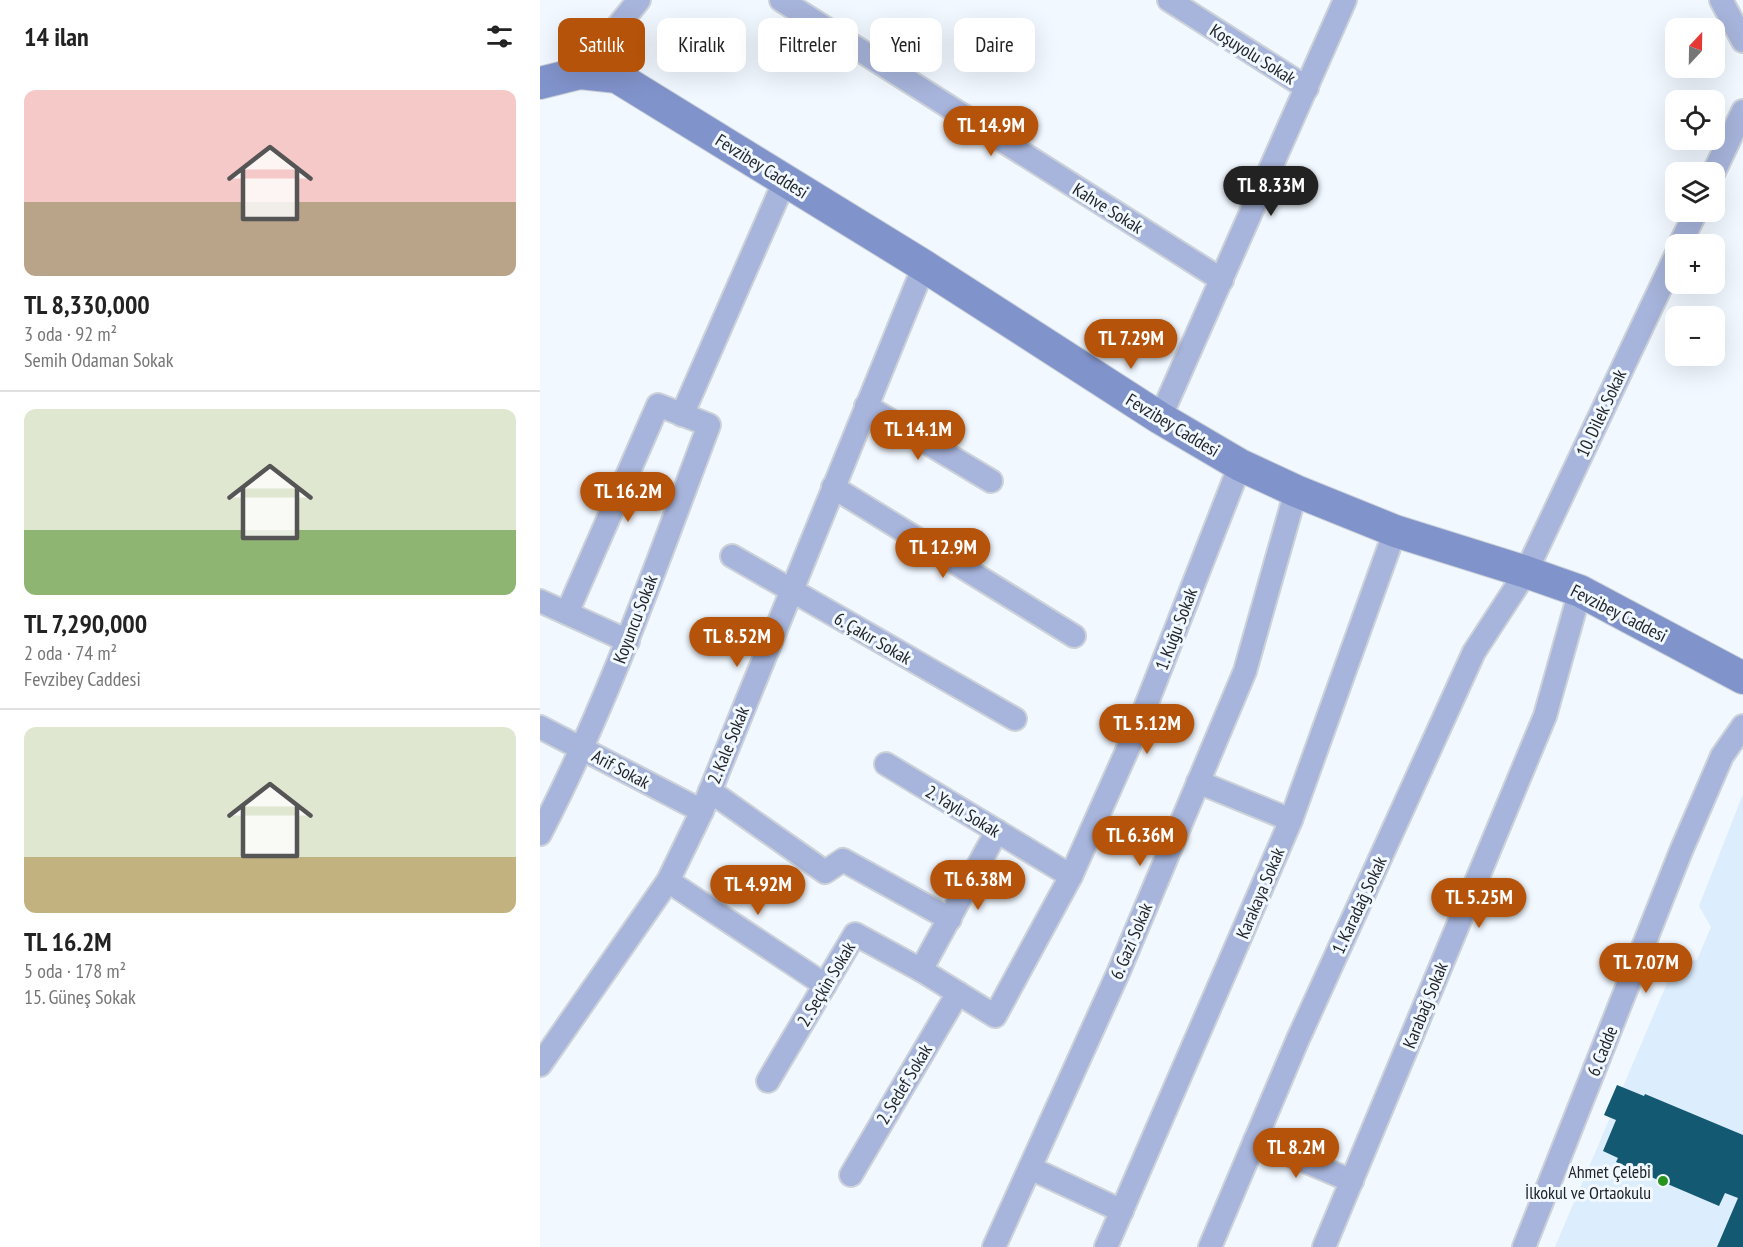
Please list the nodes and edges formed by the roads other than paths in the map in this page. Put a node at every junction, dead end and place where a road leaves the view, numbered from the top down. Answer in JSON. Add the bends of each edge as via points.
{"nodes":[{"id":1,"x":639,"y":0,"type":"edge"},
{"id":2,"x":781,"y":0,"type":"edge"},
{"id":3,"x":1169,"y":0,"type":"edge"},
{"id":4,"x":1346,"y":0,"type":"edge"},
{"id":5,"x":1721,"y":0,"type":"edge"},
{"id":6,"x":1743,"y":41,"type":"edge"},
{"id":7,"x":580,"y":73,"type":"junction"},
{"id":8,"x":540,"y":83,"type":"edge"},
{"id":9,"x":1307,"y":88,"type":"junction"},
{"id":10,"x":1743,"y":111,"type":"edge"},
{"id":11,"x":1719,"y":162,"type":"edge"},
{"id":12,"x":785,"y":180,"type":"junction"},
{"id":13,"x":924,"y":266,"type":"junction"},
{"id":14,"x":1665,"y":278,"type":"edge"},
{"id":15,"x":1222,"y":280,"type":"junction"},
{"id":16,"x":866,"y":406,"type":"junction"},
{"id":17,"x":682,"y":415,"type":"junction"},
{"id":18,"x":1160,"y":418,"type":"junction"},
{"id":19,"x":1240,"y":465,"type":"junction"},
{"id":20,"x":991,"y":481,"type":"dead end"},
{"id":21,"x":833,"y":487,"type":"junction"},
{"id":22,"x":1296,"y":491,"type":"junction"},
{"id":23,"x":1395,"y":531,"type":"junction"},
{"id":24,"x":732,"y":556,"type":"dead end"},
{"id":25,"x":1526,"y":572,"type":"junction"},
{"id":26,"x":791,"y":591,"type":"junction"},
{"id":27,"x":1580,"y":591,"type":"junction"},
{"id":28,"x":540,"y":601,"type":"edge"},
{"id":29,"x":567,"y":613,"type":"junction"},
{"id":30,"x":1074,"y":636,"type":"dead end"},
{"id":31,"x":628,"y":641,"type":"junction"},
{"id":32,"x":1743,"y":678,"type":"edge"},
{"id":33,"x":1015,"y":719,"type":"dead end"},
{"id":34,"x":1743,"y":726,"type":"edge"},
{"id":35,"x":540,"y":727,"type":"edge"},
{"id":36,"x":581,"y":747,"type":"junction"},
{"id":37,"x":886,"y":764,"type":"dead end"},
{"id":38,"x":1198,"y":782,"type":"junction"},
{"id":39,"x":706,"y":801,"type":"junction"},
{"id":40,"x":1291,"y":820,"type":"junction"},
{"id":41,"x":541,"y":830,"type":"edge"},
{"id":42,"x":997,"y":831,"type":"junction"},
{"id":43,"x":1071,"y":876,"type":"junction"},
{"id":44,"x":668,"y":881,"type":"junction"},
{"id":45,"x":950,"y":919,"type":"junction"},
{"id":46,"x":921,"y":970,"type":"junction"},
{"id":47,"x":825,"y":985,"type":"junction"},
{"id":48,"x":958,"y":993,"type":"junction"},
{"id":49,"x":995,"y":1016,"type":"joint"},
{"id":50,"x":540,"y":1065,"type":"edge"},
{"id":51,"x":768,"y":1081,"type":"dead end"},
{"id":52,"x":1255,"y":1140,"type":"junction"},
{"id":53,"x":1030,"y":1168,"type":"junction"},
{"id":54,"x":851,"y":1175,"type":"dead end"},
{"id":55,"x":1352,"y":1181,"type":"junction"},
{"id":56,"x":1122,"y":1211,"type":"junction"},
{"id":57,"x":994,"y":1247,"type":"edge"},
{"id":58,"x":1106,"y":1247,"type":"edge"},
{"id":59,"x":1210,"y":1247,"type":"edge"},
{"id":60,"x":1324,"y":1247,"type":"edge"},
{"id":61,"x":1524,"y":1247,"type":"edge"}],
"edges":[{"from":1,"to":7,"type":"street"},
{"from":2,"to":15,"type":"street","name":"Kahve Sokak"},
{"from":3,"to":9,"type":"street","name":"Koşuyolu Sokak"},
{"from":4,"to":9,"type":"street"},
{"from":5,"to":6,"type":"street"},
{"from":7,"to":8,"type":"street","name":"Fevzibey Caddesi"},
{"from":7,"to":12,"type":"street","name":"Fevzibey Caddesi","via":[[617,77]]},
{"from":9,"to":15,"type":"street"},
{"from":10,"to":11,"type":"street"},
{"from":12,"to":13,"type":"street","name":"Fevzibey Caddesi"},
{"from":12,"to":17,"type":"street"},
{"from":13,"to":16,"type":"street","name":"2. Kale Sokak"},
{"from":13,"to":18,"type":"street","name":"Fevzibey Caddesi"},
{"from":14,"to":25,"type":"street","name":"10. Dilek Sokak"},
{"from":15,"to":18,"type":"street"},
{"from":16,"to":20,"type":"street"},
{"from":16,"to":21,"type":"street","name":"2. Kale Sokak"},
{"from":17,"to":29,"type":"street","via":[[658,405]]},
{"from":17,"to":31,"type":"street","name":"Koyuncu Sokak","via":[[709,425]]},
{"from":18,"to":19,"type":"street","name":"Fevzibey Caddesi"},
{"from":19,"to":22,"type":"street","name":"Fevzibey Caddesi"},
{"from":19,"to":43,"type":"street","name":"1. Kuğu Sokak","via":[[1138,726]]},
{"from":21,"to":26,"type":"street","name":"2. Kale Sokak"},
{"from":21,"to":30,"type":"street"},
{"from":22,"to":23,"type":"street","name":"Fevzibey Caddesi"},
{"from":22,"to":38,"type":"street","name":"6. Gazi Sokak","via":[[1245,670]]},
{"from":23,"to":25,"type":"street","name":"Fevzibey Caddesi"},
{"from":23,"to":40,"type":"street","name":"Karakaya Sokak"},
{"from":24,"to":26,"type":"street","name":"6. Çakır Sokak"},
{"from":25,"to":27,"type":"street","name":"Fevzibey Caddesi"},
{"from":25,"to":52,"type":"street","name":"1. Karadağ Sokak","via":[[1474,652]]},
{"from":26,"to":33,"type":"street","name":"6. Çakır Sokak"},
{"from":26,"to":39,"type":"street","name":"2. Kale Sokak"},
{"from":27,"to":32,"type":"street","name":"Fevzibey Caddesi"},
{"from":27,"to":55,"type":"street","name":"Karabağ Sokak","via":[[1545,716]]},
{"from":28,"to":29,"type":"street"},
{"from":29,"to":31,"type":"street"},
{"from":31,"to":36,"type":"street","name":"Koyuncu Sokak"},
{"from":34,"to":61,"type":"street","name":"6. Cadde","via":[[1722,756],[1682,851]]},
{"from":35,"to":36,"type":"street","name":"Arif Sokak"},
{"from":36,"to":39,"type":"street","name":"Arif Sokak"},
{"from":36,"to":41,"type":"street","name":"Koyuncu Sokak"},
{"from":37,"to":42,"type":"street","name":"2. Yaylı Sokak"},
{"from":38,"to":40,"type":"street"},
{"from":38,"to":53,"type":"street","name":"6. Gazi Sokak"},
{"from":39,"to":44,"type":"street","name":"2. Kale Sokak"},
{"from":39,"to":45,"type":"street","name":"Arif Sokak","via":[[825,872],[843,860]]},
{"from":40,"to":56,"type":"street","name":"Karakaya Sokak"},
{"from":42,"to":43,"type":"street","name":"2. Yaylı Sokak"},
{"from":42,"to":45,"type":"street"},
{"from":43,"to":49,"type":"street","name":"1. Kuğu Sokak"},
{"from":44,"to":47,"type":"street"},
{"from":44,"to":50,"type":"street","name":"2. Kale Sokak"},
{"from":45,"to":46,"type":"street"},
{"from":46,"to":47,"type":"street","name":"2. Seçkin Sokak","via":[[855,934]]},
{"from":46,"to":48,"type":"street","name":"2. Seçkin Sokak"},
{"from":47,"to":51,"type":"street","name":"2. Seçkin Sokak"},
{"from":48,"to":49,"type":"street","name":"2. Seçkin Sokak"},
{"from":48,"to":54,"type":"street","name":"2. Sedef Sokak"},
{"from":52,"to":55,"type":"street"},
{"from":52,"to":59,"type":"street","name":"1. Karadağ Sokak"},
{"from":53,"to":56,"type":"street"},
{"from":53,"to":57,"type":"street","name":"6. Gazi Sokak"},
{"from":55,"to":60,"type":"street","name":"Karabağ Sokak"},
{"from":56,"to":58,"type":"street","name":"Karakaya Sokak"}]}
